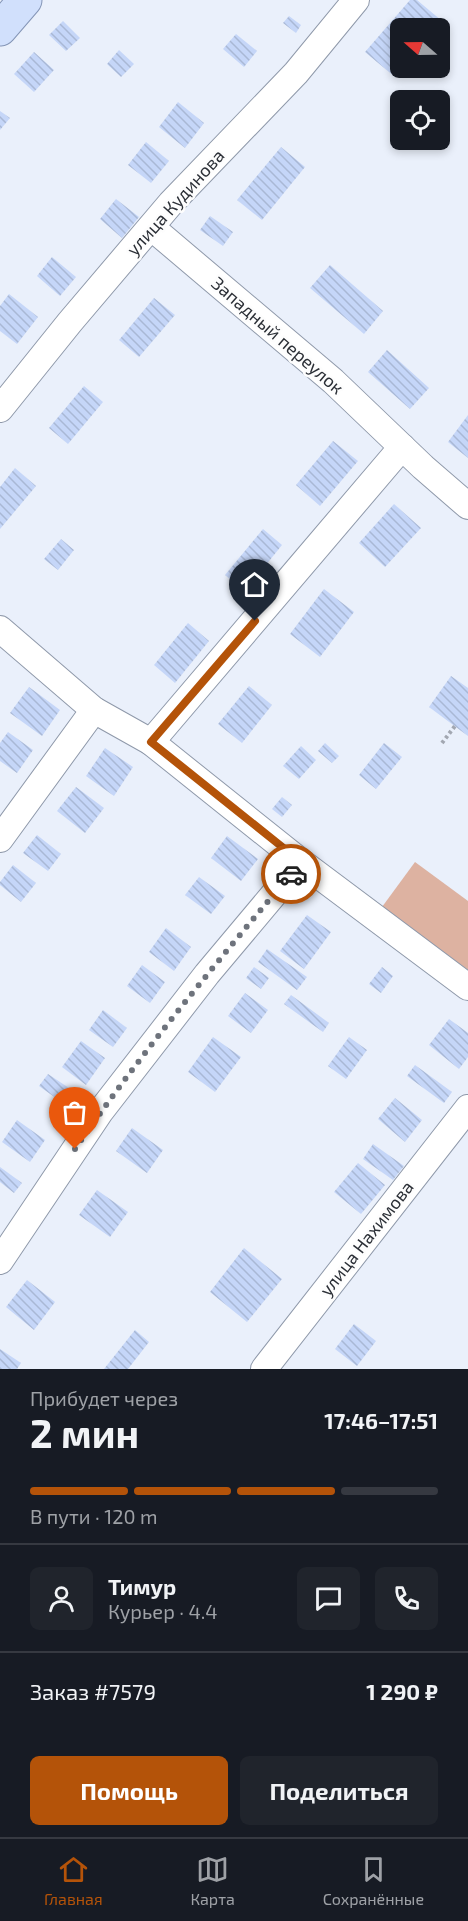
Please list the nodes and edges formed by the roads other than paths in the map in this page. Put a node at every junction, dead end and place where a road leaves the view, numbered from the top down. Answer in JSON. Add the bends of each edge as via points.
{"nodes":[{"id":1,"x":26,"y":0,"type":"edge"},
{"id":2,"x":356,"y":0,"type":"edge"},
{"id":3,"x":0,"y":30,"type":"edge"},
{"id":4,"x":151,"y":227,"type":"junction"},
{"id":5,"x":0,"y":409,"type":"edge"},
{"id":6,"x":402,"y":447,"type":"junction"},
{"id":7,"x":468,"y":506,"type":"edge"},
{"id":8,"x":0,"y":629,"type":"edge"},
{"id":9,"x":94,"y":711,"type":"junction"},
{"id":10,"x":151,"y":742,"type":"junction"},
{"id":11,"x":0,"y":838,"type":"edge"},
{"id":12,"x":301,"y":862,"type":"junction"},
{"id":13,"x":468,"y":987,"type":"edge"},
{"id":14,"x":468,"y":1108,"type":"edge"},
{"id":15,"x":0,"y":1261,"type":"edge"},
{"id":16,"x":264,"y":1369,"type":"edge"}],
"edges":[{"from":1,"to":3,"type":"main road"},
{"from":2,"to":4,"type":"street","name":"улица Кудинова","via":[[296,73]]},
{"from":4,"to":5,"type":"street","name":"улица Кудинова"},
{"from":4,"to":6,"type":"street","name":"Западный переулок","via":[[333,381]]},
{"from":6,"to":7,"type":"street","name":"Западный переулок"},
{"from":6,"to":10,"type":"street"},
{"from":8,"to":9,"type":"street"},
{"from":9,"to":10,"type":"street"},
{"from":9,"to":11,"type":"street"},
{"from":10,"to":12,"type":"street"},
{"from":12,"to":13,"type":"street"},
{"from":12,"to":15,"type":"street","via":[[207,974],[100,1112]]},
{"from":14,"to":16,"type":"street","name":"улица Нахимова"}]}
